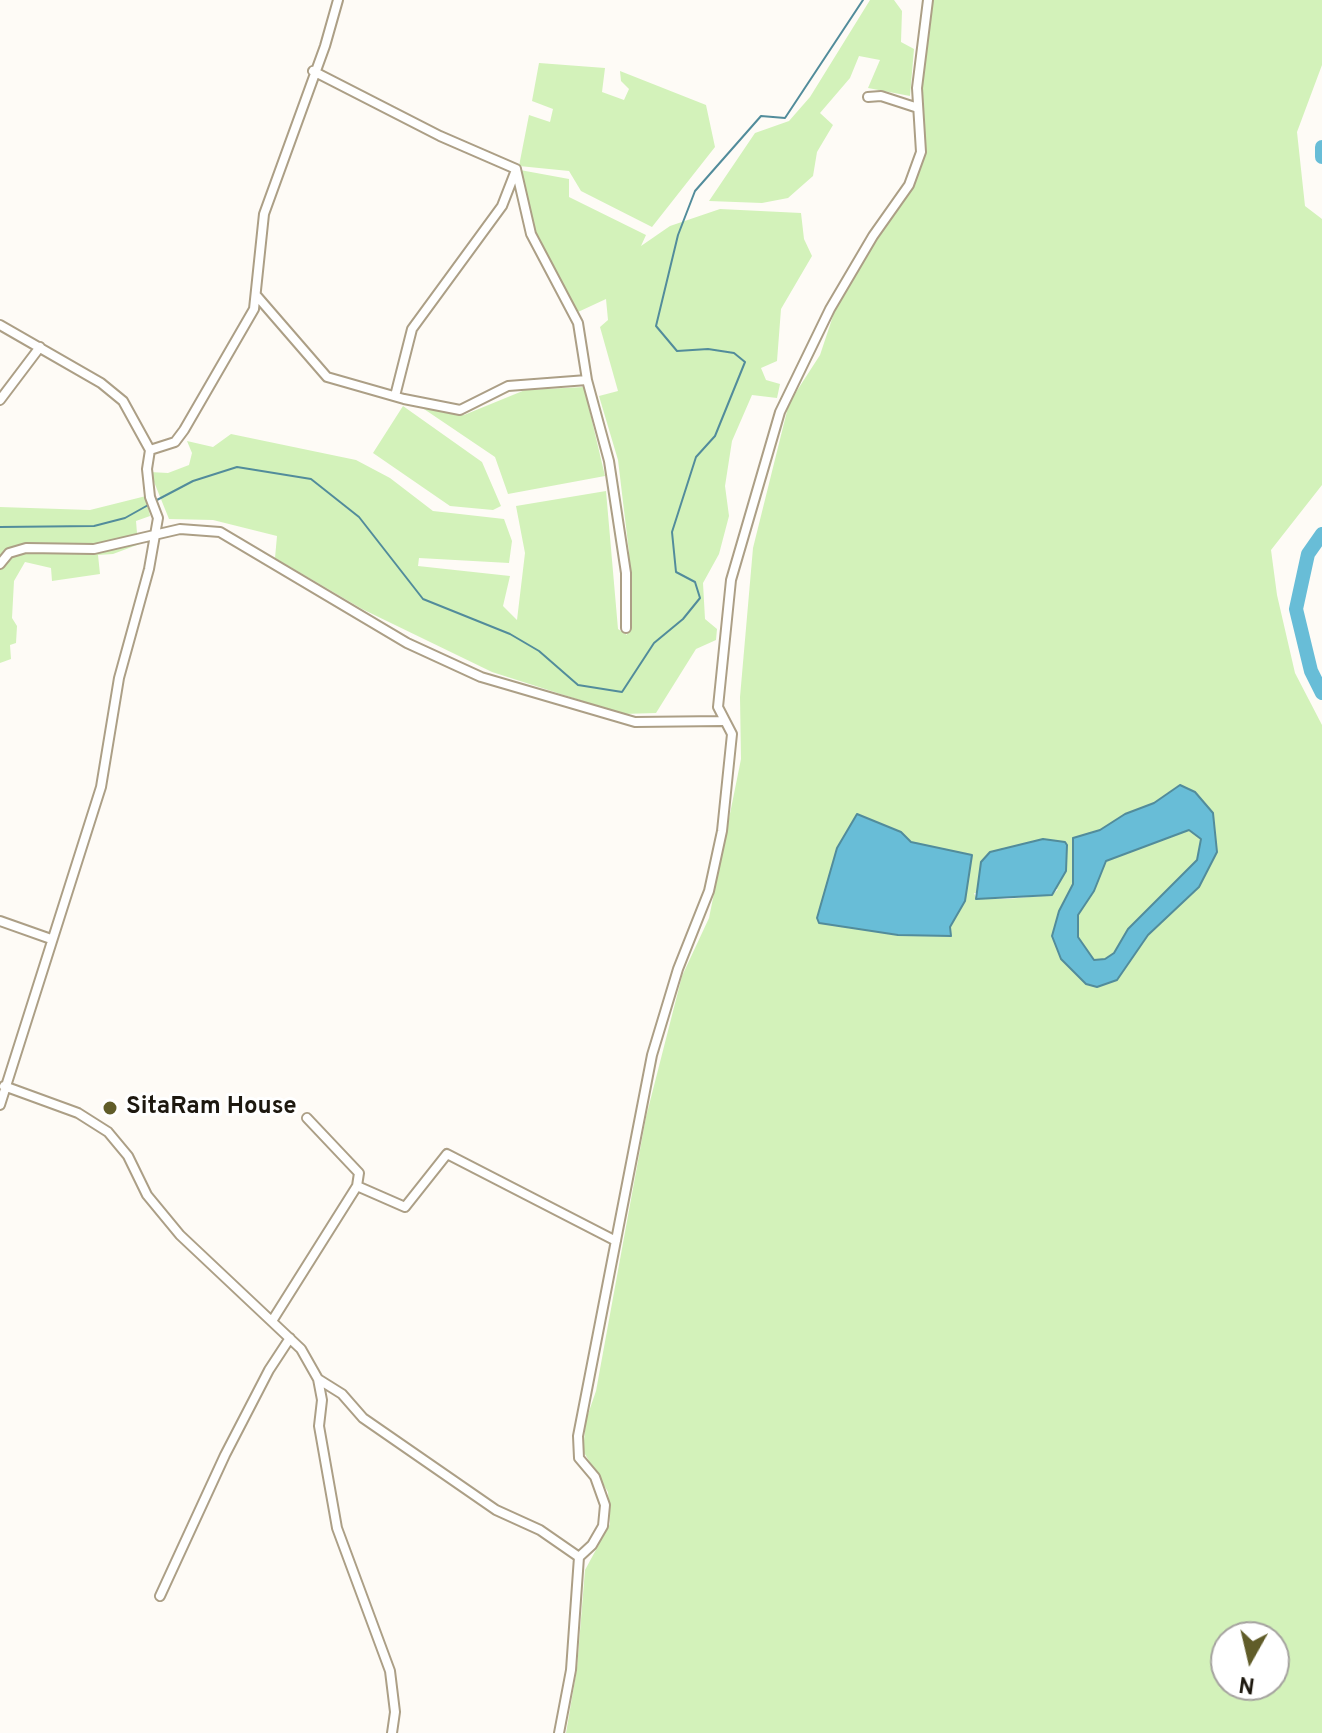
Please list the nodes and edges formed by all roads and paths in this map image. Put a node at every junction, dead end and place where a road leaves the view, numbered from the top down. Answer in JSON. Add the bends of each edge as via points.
{"nodes":[{"id":1,"x":338,"y":0,"type":"edge"},
{"id":2,"x":928,"y":0,"type":"edge"},
{"id":3,"x":313,"y":71,"type":"junction"},
{"id":4,"x":868,"y":97,"type":"dead end"},
{"id":5,"x":918,"y":108,"type":"junction"},
{"id":6,"x":516,"y":169,"type":"junction"},
{"id":7,"x":256,"y":295,"type":"junction"},
{"id":8,"x":0,"y":325,"type":"edge"},
{"id":9,"x":40,"y":347,"type":"junction"},
{"id":10,"x":587,"y":380,"type":"junction"},
{"id":11,"x":395,"y":396,"type":"junction"},
{"id":12,"x":0,"y":400,"type":"edge"},
{"id":13,"x":150,"y":450,"type":"junction"},
{"id":14,"x":155,"y":533,"type":"junction"},
{"id":15,"x":0,"y":564,"type":"edge"},
{"id":16,"x":626,"y":628,"type":"dead end"},
{"id":17,"x":722,"y":721,"type":"junction"},
{"id":18,"x":0,"y":921,"type":"edge"},
{"id":19,"x":51,"y":939,"type":"junction"},
{"id":20,"x":4,"y":1086,"type":"junction"},
{"id":21,"x":0,"y":1105,"type":"edge"},
{"id":22,"x":307,"y":1118,"type":"dead end"},
{"id":23,"x":357,"y":1186,"type":"junction"},
{"id":24,"x":616,"y":1241,"type":"junction"},
{"id":25,"x":272,"y":1321,"type":"junction"},
{"id":26,"x":290,"y":1338,"type":"junction"},
{"id":27,"x":318,"y":1379,"type":"junction"},
{"id":28,"x":579,"y":1557,"type":"junction"},
{"id":29,"x":160,"y":1596,"type":"dead end"},
{"id":30,"x":392,"y":1733,"type":"edge"},
{"id":31,"x":559,"y":1733,"type":"edge"}],
"edges":[{"from":1,"to":3,"type":"street"},
{"from":2,"to":5,"type":"street"},
{"from":3,"to":6,"type":"street"},
{"from":3,"to":7,"type":"street","via":[[264,214]]},
{"from":4,"to":5,"type":"street"},
{"from":5,"to":17,"type":"street","via":[[921,152],[909,185],[830,309],[780,412],[731,580],[718,707]]},
{"from":6,"to":10,"type":"street","via":[[531,234],[578,323]]},
{"from":6,"to":11,"type":"street","via":[[502,206],[412,329]]},
{"from":7,"to":11,"type":"street","via":[[327,377]]},
{"from":7,"to":13,"type":"street","via":[[254,309],[184,430],[175,442]]},
{"from":8,"to":9,"type":"street"},
{"from":9,"to":12,"type":"street"},
{"from":9,"to":13,"type":"street","via":[[123,401]]},
{"from":10,"to":11,"type":"street","via":[[508,386],[460,410]]},
{"from":10,"to":16,"type":"street","via":[[609,461],[626,573]]},
{"from":13,"to":14,"type":"street","via":[[147,469]]},
{"from":14,"to":15,"type":"street","via":[[94,549],[26,548],[9,553]]},
{"from":14,"to":17,"type":"street","via":[[220,532],[394,635],[481,677],[635,722]]},
{"from":14,"to":19,"type":"street","via":[[119,678],[101,787]]},
{"from":17,"to":24,"type":"street","via":[[732,734],[722,831],[709,891],[652,1055]]},
{"from":18,"to":19,"type":"street"},
{"from":19,"to":20,"type":"street","via":[[31,1015]]},
{"from":20,"to":21,"type":"street"},
{"from":20,"to":25,"type":"street","via":[[78,1113],[108,1132],[128,1156],[147,1195],[180,1235]]},
{"from":22,"to":23,"type":"street","via":[[359,1173]]},
{"from":23,"to":24,"type":"street","via":[[405,1207],[447,1154]]},
{"from":23,"to":25,"type":"street"},
{"from":24,"to":28,"type":"street","via":[[578,1436],[579,1458],[595,1477],[605,1505],[603,1526]]},
{"from":25,"to":26,"type":"street"},
{"from":26,"to":27,"type":"street"},
{"from":26,"to":29,"type":"street","via":[[225,1455]]},
{"from":27,"to":28,"type":"street","via":[[425,1463]]},
{"from":27,"to":30,"type":"street","via":[[319,1426],[337,1528],[390,1671]]},
{"from":28,"to":31,"type":"street","via":[[573,1655]]}]}
